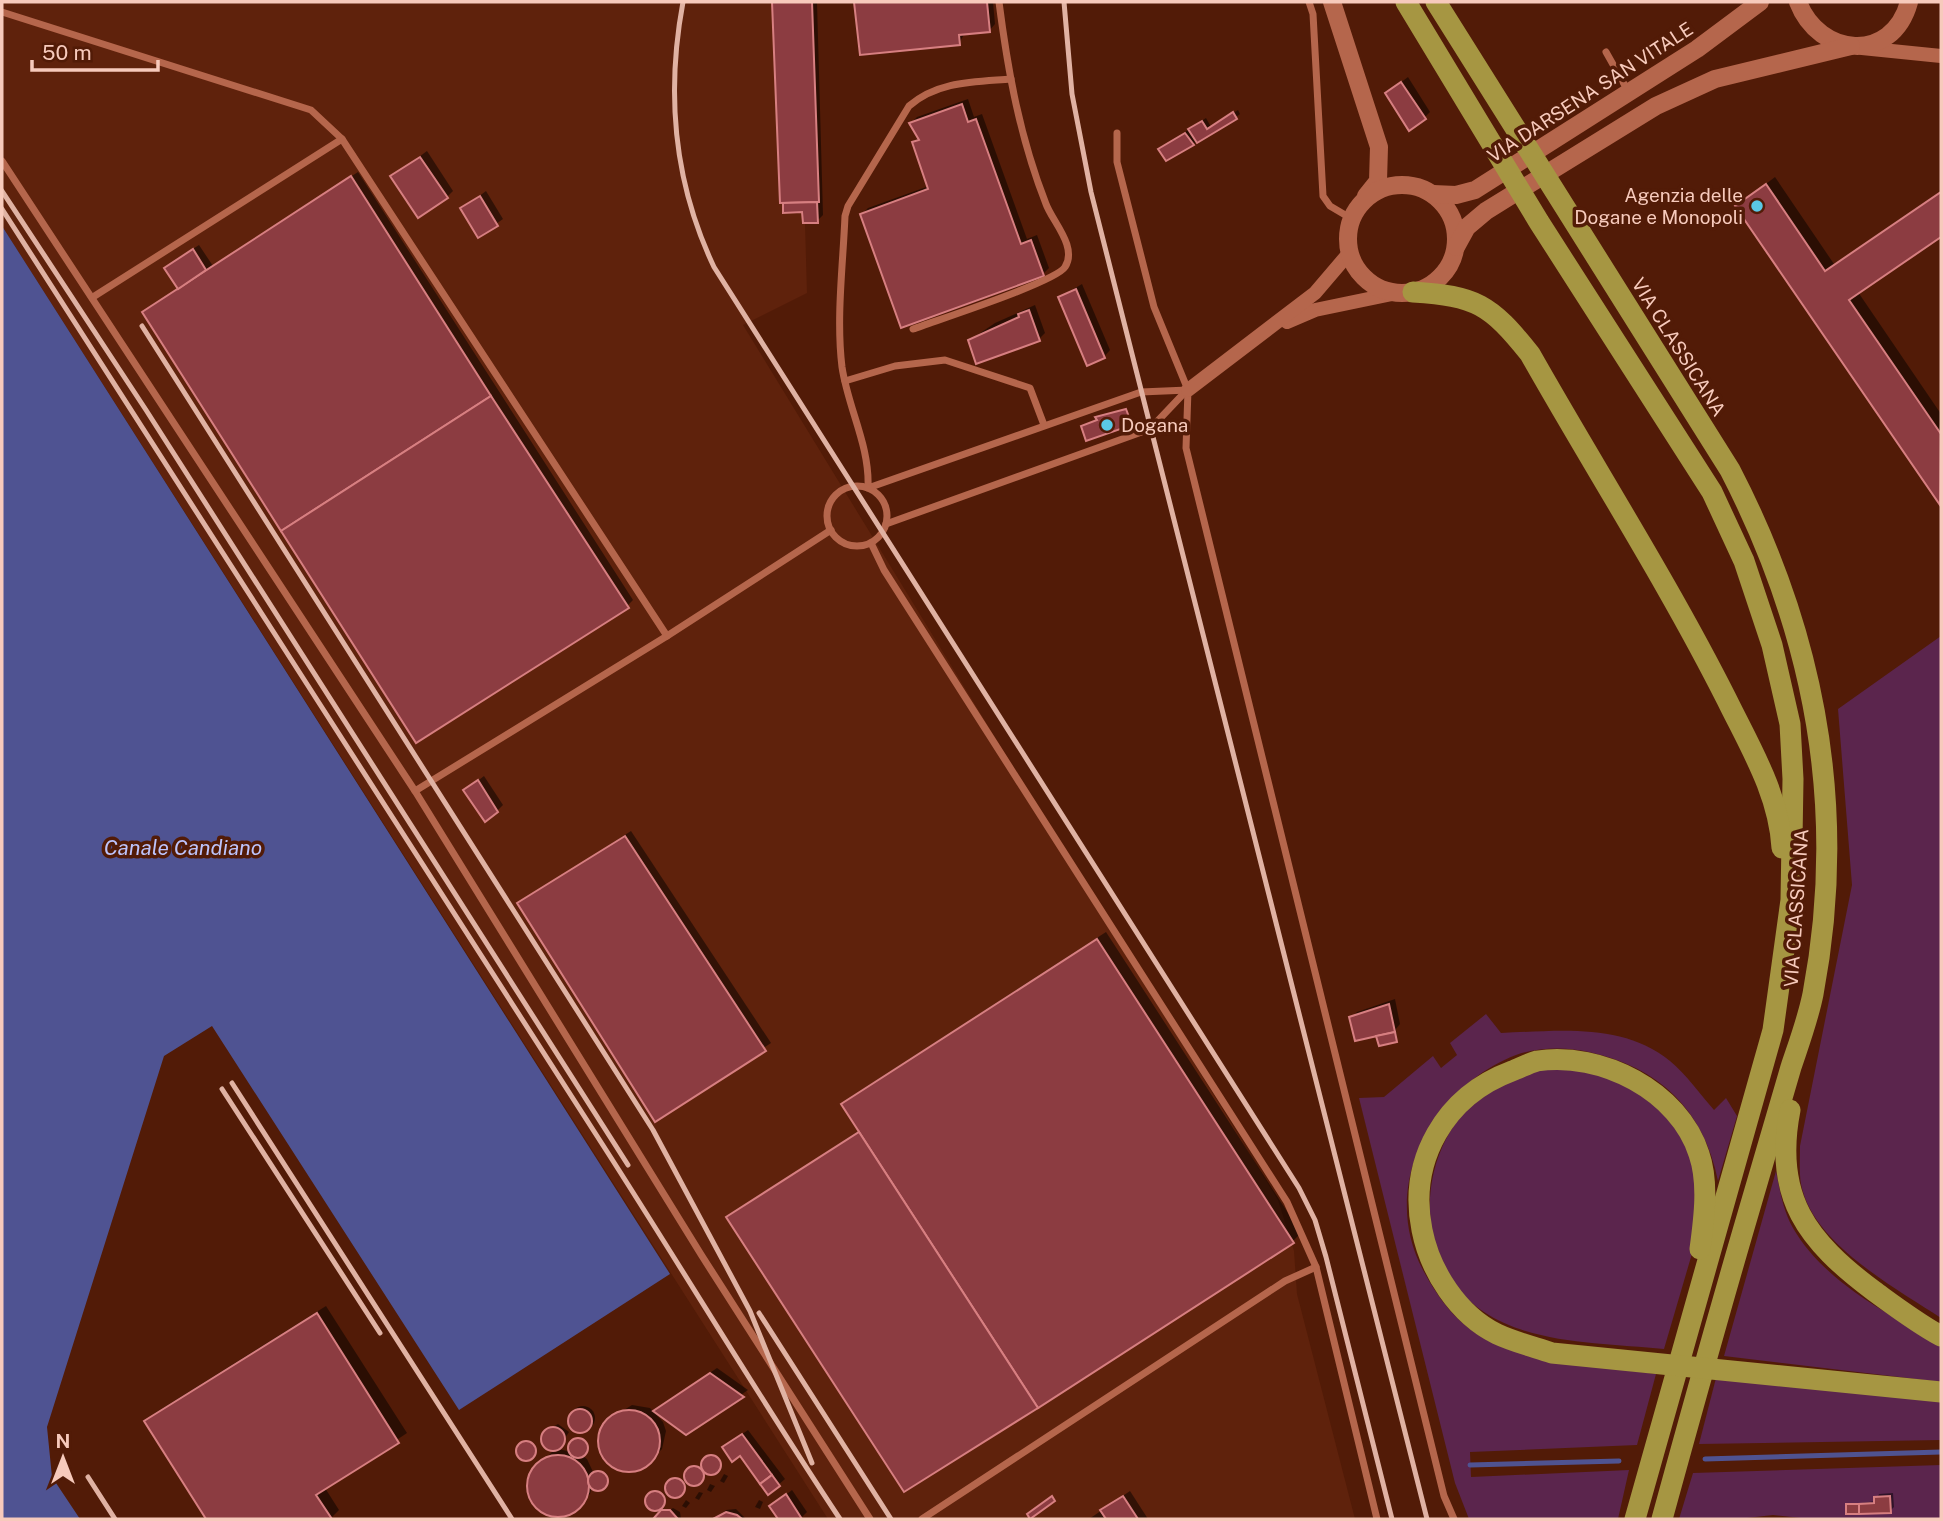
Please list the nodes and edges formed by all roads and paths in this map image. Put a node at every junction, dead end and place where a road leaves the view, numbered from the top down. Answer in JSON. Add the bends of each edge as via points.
{"nodes":[{"id":1,"x":999,"y":2,"type":"edge"},
{"id":2,"x":1309,"y":2,"type":"edge"},
{"id":3,"x":1332,"y":2,"type":"edge"},
{"id":4,"x":1406,"y":2,"type":"edge"},
{"id":5,"x":1436,"y":2,"type":"edge"},
{"id":6,"x":1448,"y":2,"type":"edge"},
{"id":7,"x":1760,"y":2,"type":"edge"},
{"id":8,"x":1798,"y":2,"type":"edge"},
{"id":9,"x":1909,"y":2,"type":"edge"},
{"id":10,"x":2,"y":12,"type":"edge"},
{"id":11,"x":1462,"y":43,"type":"junction"},
{"id":12,"x":1851,"y":46,"type":"junction"},
{"id":13,"x":1606,"y":52,"type":"dead end"},
{"id":14,"x":1941,"y":56,"type":"edge"},
{"id":15,"x":1011,"y":79,"type":"junction"},
{"id":16,"x":1629,"y":92,"type":"junction"},
{"id":17,"x":1117,"y":133,"type":"dead end"},
{"id":18,"x":342,"y":139,"type":"junction"},
{"id":19,"x":2,"y":161,"type":"edge"},
{"id":20,"x":1433,"y":194,"type":"junction"},
{"id":21,"x":1362,"y":203,"type":"junction"},
{"id":22,"x":1352,"y":219,"type":"junction"},
{"id":23,"x":1456,"y":247,"type":"junction"},
{"id":24,"x":1350,"y":252,"type":"junction"},
{"id":25,"x":1405,"y":292,"type":"junction"},
{"id":26,"x":93,"y":297,"type":"junction"},
{"id":27,"x":1276,"y":326,"type":"junction"},
{"id":28,"x":913,"y":329,"type":"dead end"},
{"id":29,"x":845,"y":382,"type":"junction"},
{"id":30,"x":1188,"y":390,"type":"junction"},
{"id":31,"x":1044,"y":425,"type":"junction"},
{"id":32,"x":868,"y":488,"type":"junction"},
{"id":33,"x":886,"y":524,"type":"junction"},
{"id":34,"x":831,"y":530,"type":"junction"},
{"id":35,"x":870,"y":543,"type":"junction"},
{"id":36,"x":667,"y":636,"type":"junction"},
{"id":37,"x":415,"y":791,"type":"junction"},
{"id":38,"x":1780,"y":986,"type":"junction"},
{"id":39,"x":1813,"y":995,"type":"junction"},
{"id":40,"x":1317,"y":1267,"type":"junction"},
{"id":41,"x":1692,"y":1313,"type":"junction"},
{"id":42,"x":1941,"y":1336,"type":"edge"},
{"id":43,"x":1941,"y":1392,"type":"edge"},
{"id":44,"x":870,"y":1519,"type":"edge"},
{"id":45,"x":922,"y":1519,"type":"edge"},
{"id":46,"x":1377,"y":1519,"type":"edge"},
{"id":47,"x":1454,"y":1519,"type":"edge"},
{"id":48,"x":1635,"y":1519,"type":"edge"},
{"id":49,"x":1662,"y":1519,"type":"edge"}],
"edges":[{"from":1,"to":15,"type":"lane"},
{"from":2,"to":22,"type":"lane","via":[[1323,196],[1329,206]]},
{"from":3,"to":21,"type":"street","via":[[1379,147],[1378,181]]},
{"from":4,"to":38,"type":"highway","name":"VIA CLASSICANA","via":[[1539,222],[1712,492],[1744,561],[1772,645],[1790,724],[1791,900]]},
{"from":5,"to":11,"type":"highway","name":"VIA CLASSICANA"},
{"from":6,"to":11,"type":"highway"},
{"from":7,"to":16,"type":"street","name":"VIA DARSENA SAN VITALE"},
{"from":8,"to":12,"type":"street","via":[[1817,33]]},
{"from":9,"to":12,"type":"street","via":[[1896,27],[1883,38]]},
{"from":10,"to":18,"type":"lane","via":[[312,110]]},
{"from":11,"to":39,"type":"highway","name":"VIA CLASSICANA","via":[[1730,470],[1759,526],[1798,631],[1821,741],[1826,814],[1824,896]]},
{"from":12,"to":14,"type":"street"},
{"from":12,"to":23,"type":"street","via":[[1714,79],[1656,106],[1486,211],[1467,227]]},
{"from":13,"to":16,"type":"lane"},
{"from":15,"to":28,"type":"lane","via":[[1027,154],[1050,215],[1061,230],[1068,261],[1045,283]]},
{"from":15,"to":29,"type":"lane","via":[[950,85],[923,94],[909,106],[848,205],[841,355]]},
{"from":16,"to":20,"type":"street","name":"VIA DARSENA SAN VITALE","via":[[1475,190]]},
{"from":17,"to":30,"type":"lane","via":[[1117,162],[1154,307]]},
{"from":18,"to":26,"type":"lane"},
{"from":18,"to":36,"type":"lane"},
{"from":19,"to":26,"type":"lane"},
{"from":20,"to":21,"type":"street","name":"VIA DARSENA SAN VITALE","via":[[1418,187],[1392,186]]},
{"from":20,"to":23,"type":"street","via":[[1452,218]]},
{"from":21,"to":22,"type":"street","name":"VIA DARSENA SAN VITALE"},
{"from":22,"to":24,"type":"street","name":"VIA DARSENA SAN VITALE"},
{"from":23,"to":25,"type":"street","via":[[1441,276],[1429,286]]},
{"from":24,"to":25,"type":"street","via":[[1367,280]]},
{"from":24,"to":27,"type":"street","via":[[1315,293]]},
{"from":25,"to":27,"type":"street","via":[[1315,310]]},
{"from":25,"to":38,"type":"highway","via":[[1454,295],[1482,305],[1505,323],[1530,354],[1696,638],[1767,779],[1779,819]]},
{"from":26,"to":37,"type":"lane"},
{"from":27,"to":30,"type":"street"},
{"from":29,"to":31,"type":"lane","via":[[895,366],[946,360],[1030,388]]},
{"from":29,"to":32,"type":"lane","via":[[869,466]]},
{"from":30,"to":31,"type":"lane","via":[[1141,392]]},
{"from":30,"to":33,"type":"lane","via":[[1150,429]]},
{"from":30,"to":47,"type":"lane","via":[[1186,448],[1444,1496]]},
{"from":31,"to":32,"type":"lane"},
{"from":32,"to":33,"type":"lane","via":[[886,506]]},
{"from":32,"to":34,"type":"lane","via":[[853,486],[836,495],[828,511]]},
{"from":33,"to":35,"type":"lane"},
{"from":34,"to":35,"type":"lane","via":[[844,543]]},
{"from":34,"to":36,"type":"lane"},
{"from":35,"to":40,"type":"lane","via":[[1264,1163]]},
{"from":36,"to":37,"type":"lane"},
{"from":37,"to":44,"type":"lane"},
{"from":38,"to":41,"type":"highway","name":"VIA CLASSICANA","via":[[1773,1030]]},
{"from":39,"to":42,"type":"highway","via":[[1786,1132],[1786,1178],[1797,1213],[1839,1265]]},
{"from":39,"to":49,"type":"highway","name":"VIA CLASSICANA"},
{"from":40,"to":45,"type":"lane","via":[[1285,1281]]},
{"from":40,"to":46,"type":"lane"},
{"from":41,"to":43,"type":"highway","via":[[1705,1207],[1699,1154],[1667,1104],[1639,1082],[1587,1062],[1536,1061],[1489,1080],[1451,1111],[1428,1148],[1416,1202],[1426,1252],[1455,1302],[1495,1334],[1541,1349],[1642,1363]]},
{"from":41,"to":48,"type":"highway","name":"VIA CLASSICANA"}]}
